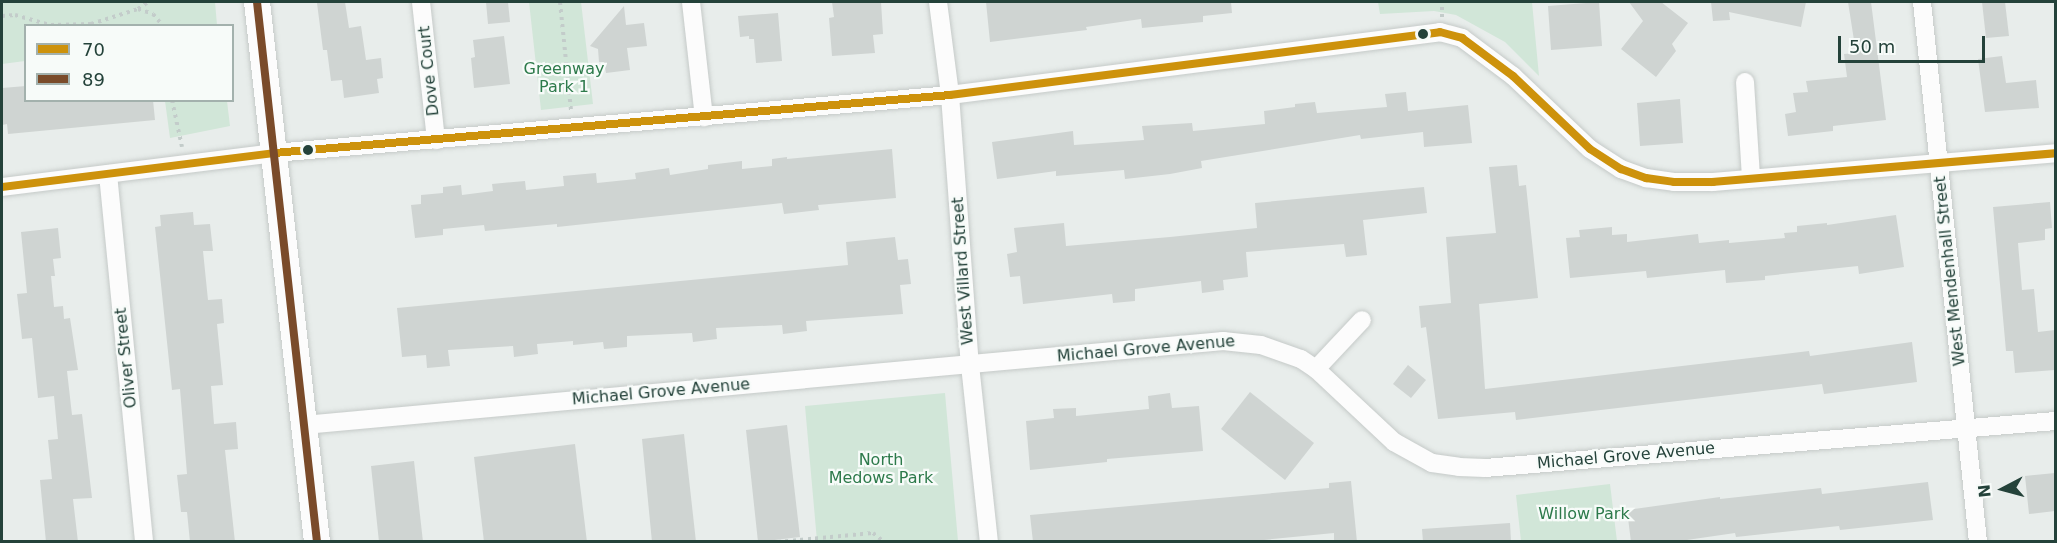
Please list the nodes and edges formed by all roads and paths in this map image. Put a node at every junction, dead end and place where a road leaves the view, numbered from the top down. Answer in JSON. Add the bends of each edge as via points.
{"nodes":[{"id":1,"x":148,"y":2,"type":"edge"},
{"id":2,"x":257,"y":2,"type":"edge"},
{"id":3,"x":421,"y":2,"type":"edge"},
{"id":4,"x":560,"y":2,"type":"edge"},
{"id":5,"x":691,"y":2,"type":"edge"},
{"id":6,"x":938,"y":2,"type":"edge"},
{"id":7,"x":1922,"y":2,"type":"edge"},
{"id":8,"x":138,"y":9,"type":"junction"},
{"id":9,"x":2,"y":16,"type":"edge"},
{"id":10,"x":47,"y":24,"type":"edge"},
{"id":11,"x":91,"y":24,"type":"edge"},
{"id":12,"x":161,"y":24,"type":"edge"},
{"id":13,"x":1745,"y":82,"type":"dead end"},
{"id":14,"x":950,"y":95,"type":"junction"},
{"id":15,"x":172,"y":102,"type":"edge"},
{"id":16,"x":704,"y":117,"type":"junction"},
{"id":17,"x":573,"y":129,"type":"junction"},
{"id":18,"x":436,"y":140,"type":"junction"},
{"id":19,"x":274,"y":153,"type":"junction"},
{"id":20,"x":2055,"y":153,"type":"edge"},
{"id":21,"x":186,"y":164,"type":"junction"},
{"id":22,"x":1939,"y":164,"type":"junction"},
{"id":23,"x":108,"y":174,"type":"junction"},
{"id":24,"x":1751,"y":177,"type":"junction"},
{"id":25,"x":2,"y":187,"type":"edge"},
{"id":26,"x":1362,"y":320,"type":"dead end"},
{"id":27,"x":970,"y":365,"type":"junction"},
{"id":28,"x":1316,"y":369,"type":"junction"},
{"id":29,"x":2055,"y":421,"type":"edge"},
{"id":30,"x":304,"y":425,"type":"junction"},
{"id":31,"x":1967,"y":429,"type":"junction"},
{"id":32,"x":848,"y":535,"type":"junction"},
{"id":33,"x":144,"y":542,"type":"edge"},
{"id":34,"x":317,"y":542,"type":"edge"},
{"id":35,"x":778,"y":542,"type":"edge"},
{"id":36,"x":840,"y":542,"type":"edge"},
{"id":37,"x":884,"y":542,"type":"edge"},
{"id":38,"x":989,"y":542,"type":"edge"},
{"id":39,"x":1978,"y":542,"type":"edge"}],
"edges":[{"from":1,"to":8,"type":"path"},
{"from":2,"to":19,"type":"main road"},
{"from":3,"to":18,"type":"street","name":"Dove Court"},
{"from":4,"to":17,"type":"path"},
{"from":5,"to":16,"type":"street"},
{"from":6,"to":14,"type":"street","name":"West Villard Street"},
{"from":7,"to":22,"type":"street","name":"West Mendenhall Street"},
{"from":8,"to":11,"type":"path"},
{"from":8,"to":12,"type":"path","via":[[153,14]]},
{"from":9,"to":10,"type":"path","via":[[15,15]]},
{"from":13,"to":24,"type":"street"},
{"from":14,"to":16,"type":"street"},
{"from":14,"to":24,"type":"street","via":[[1440,32],[1462,38],[1513,76],[1590,149],[1621,169],[1674,182]]},
{"from":14,"to":27,"type":"street","name":"West Villard Street"},
{"from":15,"to":21,"type":"path"},
{"from":16,"to":17,"type":"street"},
{"from":17,"to":18,"type":"street"},
{"from":18,"to":19,"type":"street"},
{"from":19,"to":21,"type":"street"},
{"from":19,"to":30,"type":"main road"},
{"from":20,"to":22,"type":"street"},
{"from":21,"to":23,"type":"street"},
{"from":22,"to":24,"type":"street"},
{"from":22,"to":31,"type":"street","name":"West Mendenhall Street"},
{"from":23,"to":25,"type":"street"},
{"from":23,"to":33,"type":"street","name":"Oliver Street"},
{"from":26,"to":28,"type":"street"},
{"from":27,"to":28,"type":"street","name":"Michael Grove Avenue","via":[[1223,341],[1261,345],[1301,359]]},
{"from":27,"to":30,"type":"street","name":"Michael Grove Avenue"},
{"from":27,"to":38,"type":"street","name":"West Villard Street"},
{"from":28,"to":31,"type":"street","name":"Michael Grove Avenue","via":[[1394,442],[1432,463],[1459,467]]},
{"from":29,"to":31,"type":"street","name":"Michael Grove Avenue"},
{"from":30,"to":34,"type":"main road"},
{"from":31,"to":39,"type":"street","name":"West Mendenhall Street"},
{"from":32,"to":35,"type":"path"},
{"from":32,"to":36,"type":"path"},
{"from":32,"to":37,"type":"path","via":[[873,533]]}]}
